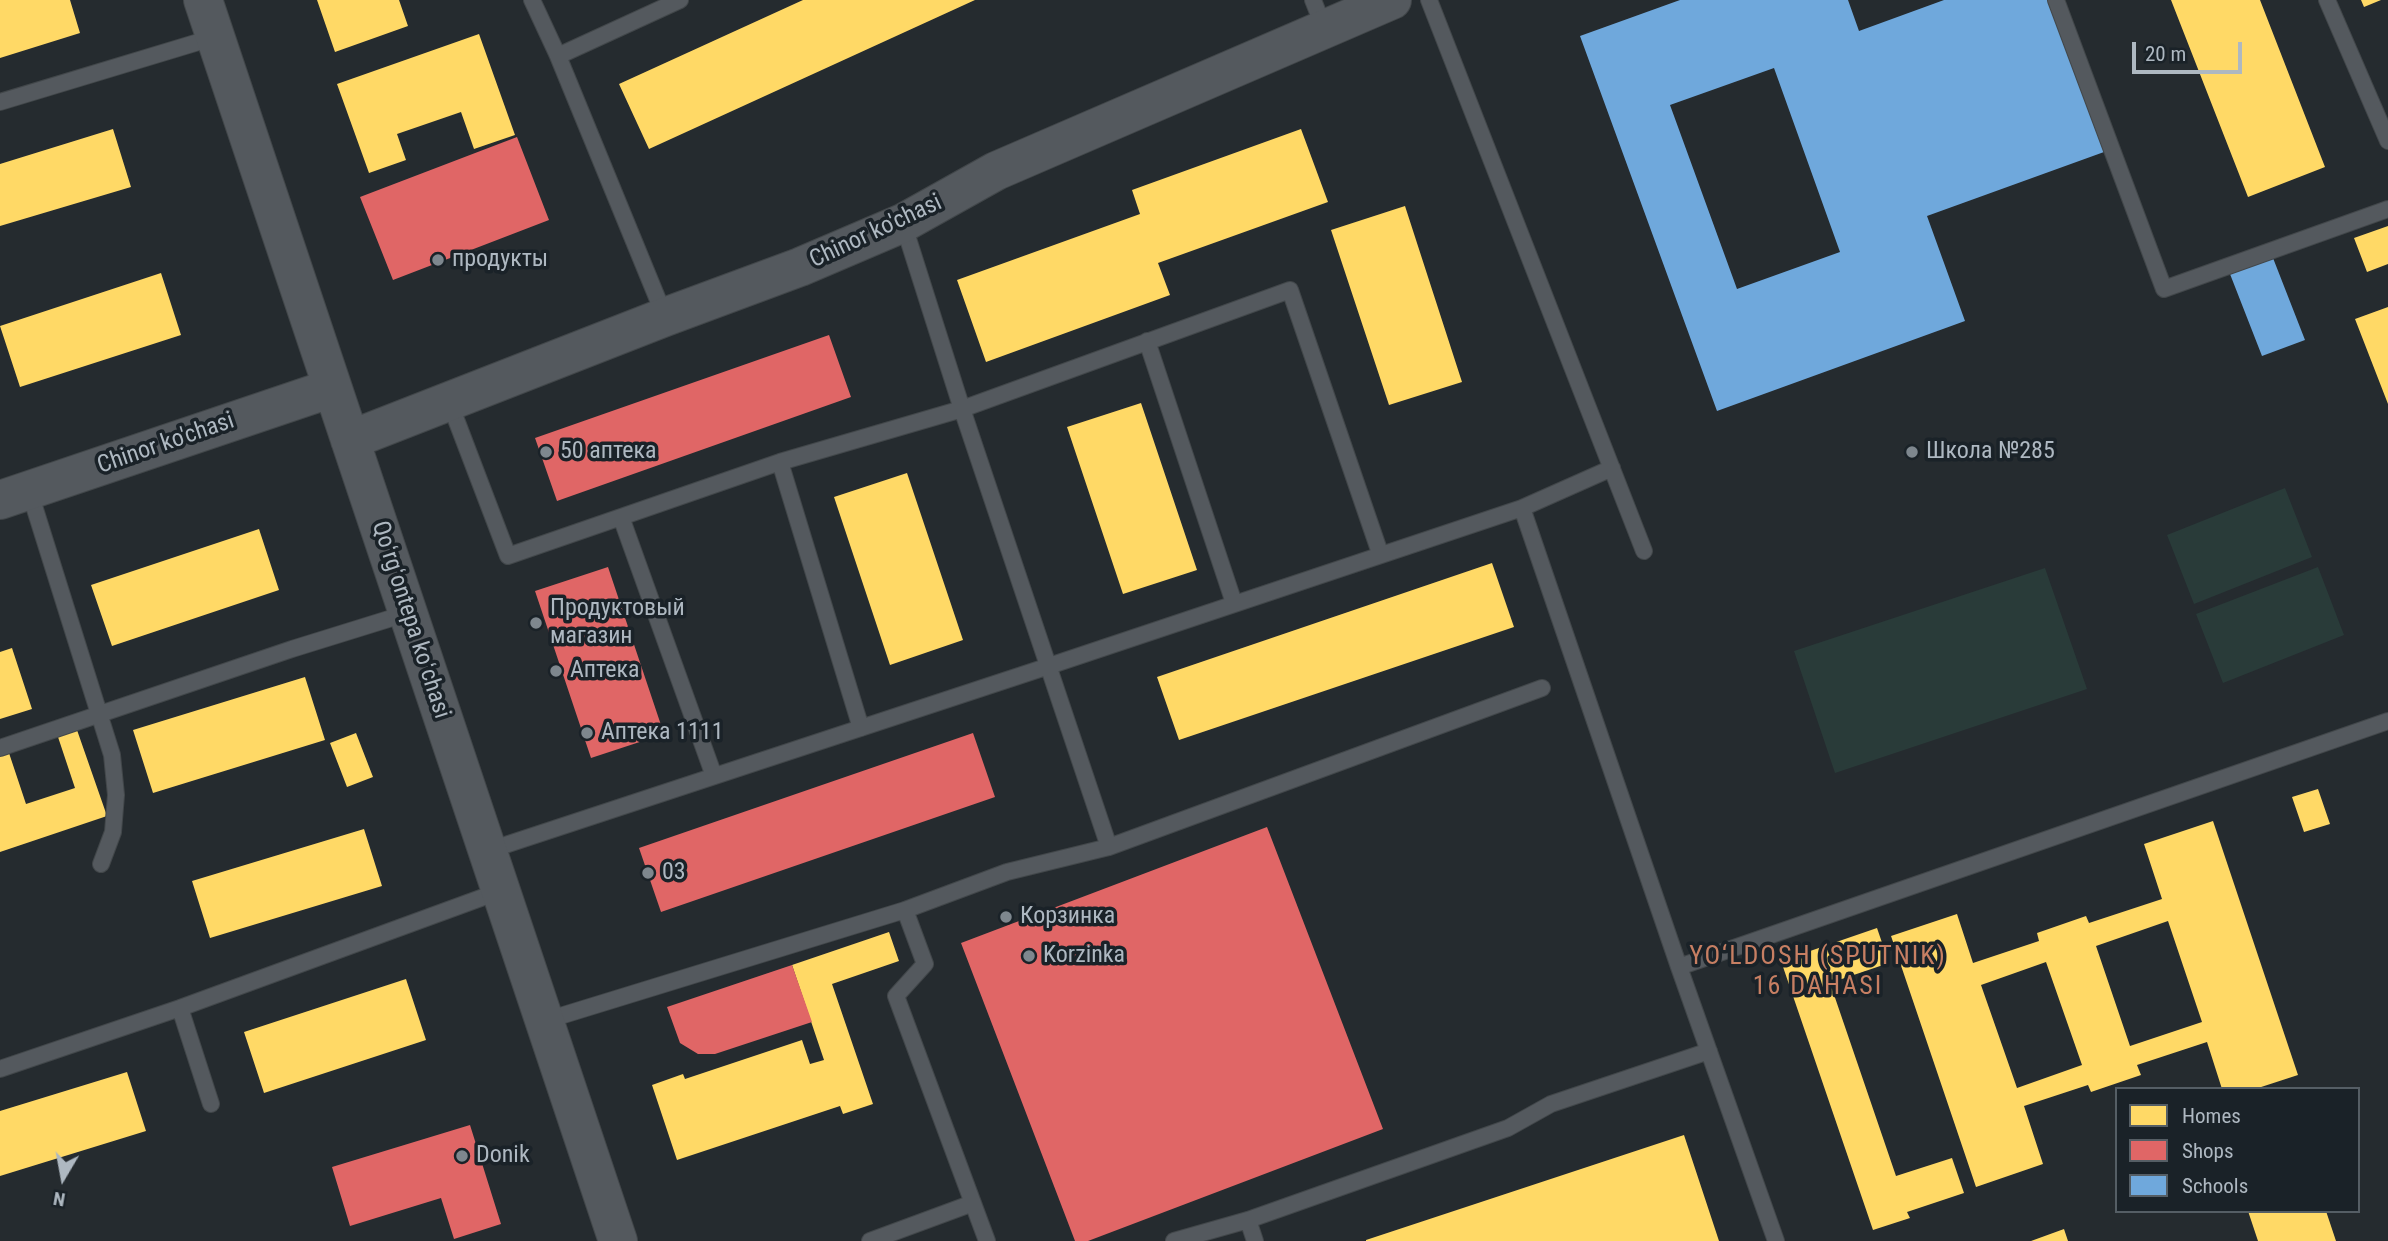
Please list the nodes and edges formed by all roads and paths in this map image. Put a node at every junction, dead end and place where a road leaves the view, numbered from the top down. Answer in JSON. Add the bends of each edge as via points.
{"nodes":[{"id":1,"x":203,"y":0,"type":"edge"},
{"id":2,"x":532,"y":0,"type":"edge"},
{"id":3,"x":680,"y":0,"type":"edge"},
{"id":4,"x":1392,"y":0,"type":"edge"},
{"id":5,"x":1429,"y":0,"type":"edge"},
{"id":6,"x":2056,"y":0,"type":"edge"},
{"id":7,"x":2327,"y":0,"type":"edge"},
{"id":8,"x":1319,"y":14,"type":"edge"},
{"id":9,"x":215,"y":37,"type":"junction"},
{"id":10,"x":558,"y":56,"type":"junction"},
{"id":11,"x":0,"y":102,"type":"edge"},
{"id":12,"x":2388,"y":141,"type":"edge"},
{"id":13,"x":2388,"y":209,"type":"edge"},
{"id":14,"x":903,"y":223,"type":"junction"},
{"id":15,"x":665,"y":317,"type":"junction"},
{"id":16,"x":1147,"y":341,"type":"junction"},
{"id":17,"x":332,"y":388,"type":"junction"},
{"id":18,"x":449,"y":401,"type":"junction"},
{"id":19,"x":962,"y":410,"type":"junction"},
{"id":20,"x":350,"y":440,"type":"junction"},
{"id":21,"x":779,"y":462,"type":"junction"},
{"id":22,"x":1612,"y":468,"type":"junction"},
{"id":23,"x":15,"y":495,"type":"edge"},
{"id":24,"x":1522,"y":508,"type":"junction"},
{"id":25,"x":621,"y":517,"type":"junction"},
{"id":26,"x":1644,"y":551,"type":"dead end"},
{"id":27,"x":1380,"y":553,"type":"junction"},
{"id":28,"x":1234,"y":603,"type":"junction"},
{"id":29,"x":408,"y":613,"type":"junction"},
{"id":30,"x":1049,"y":666,"type":"junction"},
{"id":31,"x":1542,"y":688,"type":"dead end"},
{"id":32,"x":100,"y":714,"type":"junction"},
{"id":33,"x":2388,"y":721,"type":"edge"},
{"id":34,"x":861,"y":728,"type":"junction"},
{"id":35,"x":0,"y":748,"type":"edge"},
{"id":36,"x":714,"y":776,"type":"junction"},
{"id":37,"x":1109,"y":847,"type":"junction"},
{"id":38,"x":487,"y":851,"type":"junction"},
{"id":39,"x":101,"y":864,"type":"dead end"},
{"id":40,"x":500,"y":891,"type":"junction"},
{"id":41,"x":905,"y":910,"type":"junction"},
{"id":42,"x":1679,"y":967,"type":"junction"},
{"id":43,"x":180,"y":1008,"type":"junction"},
{"id":44,"x":544,"y":1021,"type":"junction"},
{"id":45,"x":1709,"y":1051,"type":"junction"},
{"id":46,"x":0,"y":1069,"type":"edge"},
{"id":47,"x":211,"y":1104,"type":"dead end"},
{"id":48,"x":973,"y":1203,"type":"junction"},
{"id":49,"x":1248,"y":1220,"type":"junction"},
{"id":50,"x":611,"y":1239,"type":"edge"},
{"id":51,"x":870,"y":1241,"type":"edge"},
{"id":52,"x":987,"y":1241,"type":"edge"},
{"id":53,"x":1174,"y":1241,"type":"edge"},
{"id":54,"x":1255,"y":1241,"type":"edge"},
{"id":55,"x":1776,"y":1241,"type":"edge"}],
"edges":[{"from":1,"to":9,"type":"street","name":"Qoʻrgʻontepa koʻchasi"},
{"from":2,"to":10,"type":"lane"},
{"from":3,"to":10,"type":"lane"},
{"from":4,"to":8,"type":"street","name":"Chinor ko'chasi"},
{"from":5,"to":22,"type":"lane"},
{"from":6,"to":13,"type":"lane","via":[[2164,289]]},
{"from":7,"to":12,"type":"lane"},
{"from":8,"to":14,"type":"street","name":"Chinor ko'chasi","via":[[996,171]]},
{"from":9,"to":11,"type":"lane"},
{"from":9,"to":17,"type":"street","name":"Qoʻrgʻontepa koʻchasi"},
{"from":10,"to":15,"type":"lane"},
{"from":14,"to":15,"type":"street","name":"Chinor ko'chasi"},
{"from":14,"to":19,"type":"lane"},
{"from":15,"to":18,"type":"street","name":"Chinor ko'chasi"},
{"from":16,"to":19,"type":"lane"},
{"from":16,"to":27,"type":"lane","via":[[1290,290]]},
{"from":16,"to":28,"type":"lane"},
{"from":17,"to":20,"type":"street","name":"Qoʻrgʻontepa koʻchasi"},
{"from":17,"to":23,"type":"street","name":"Chinor ko'chasi"},
{"from":18,"to":20,"type":"street","name":"Chinor ko'chasi"},
{"from":18,"to":25,"type":"lane","via":[[508,556]]},
{"from":19,"to":21,"type":"lane"},
{"from":19,"to":30,"type":"lane"},
{"from":20,"to":29,"type":"street","name":"Qoʻrgʻontepa koʻchasi"},
{"from":21,"to":25,"type":"lane"},
{"from":21,"to":34,"type":"lane"},
{"from":22,"to":24,"type":"lane"},
{"from":22,"to":26,"type":"lane"},
{"from":23,"to":32,"type":"lane"},
{"from":24,"to":27,"type":"lane"},
{"from":24,"to":42,"type":"lane"},
{"from":25,"to":36,"type":"lane"},
{"from":27,"to":28,"type":"lane"},
{"from":28,"to":30,"type":"lane"},
{"from":29,"to":32,"type":"lane"},
{"from":29,"to":38,"type":"street","name":"Qoʻrgʻontepa koʻchasi"},
{"from":30,"to":34,"type":"lane"},
{"from":30,"to":37,"type":"lane"},
{"from":31,"to":37,"type":"lane"},
{"from":32,"to":35,"type":"lane"},
{"from":32,"to":39,"type":"lane","via":[[112,755],[116,795],[113,832]]},
{"from":33,"to":42,"type":"lane"},
{"from":34,"to":36,"type":"lane"},
{"from":36,"to":38,"type":"lane"},
{"from":37,"to":41,"type":"lane","via":[[1007,872]]},
{"from":38,"to":40,"type":"street","name":"Qoʻrgʻontepa koʻchasi"},
{"from":40,"to":43,"type":"lane"},
{"from":40,"to":44,"type":"street","name":"Qoʻrgʻontepa koʻchasi"},
{"from":41,"to":44,"type":"lane"},
{"from":41,"to":48,"type":"lane","via":[[925,964],[896,996]]},
{"from":42,"to":45,"type":"lane"},
{"from":43,"to":46,"type":"lane"},
{"from":43,"to":47,"type":"lane"},
{"from":44,"to":50,"type":"street","name":"Qoʻrgʻontepa koʻchasi"},
{"from":45,"to":49,"type":"lane","via":[[1551,1104],[1508,1128]]},
{"from":45,"to":55,"type":"lane"},
{"from":48,"to":51,"type":"lane"},
{"from":48,"to":52,"type":"lane"},
{"from":49,"to":53,"type":"lane"},
{"from":49,"to":54,"type":"lane"}]}
